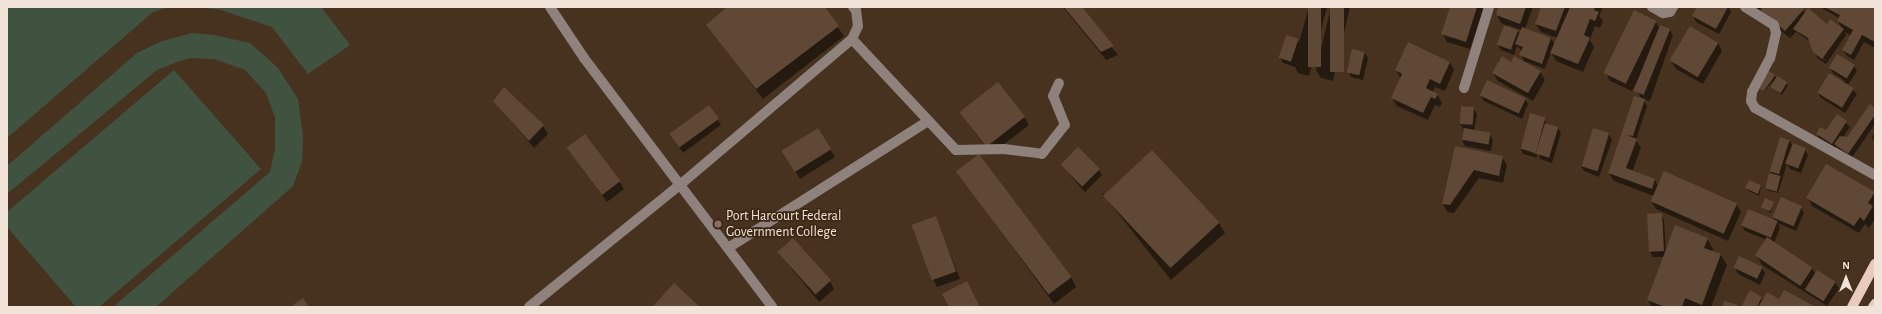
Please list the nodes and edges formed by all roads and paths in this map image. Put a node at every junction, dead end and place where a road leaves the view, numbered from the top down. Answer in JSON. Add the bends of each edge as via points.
{"nodes":[{"id":1,"x":550,"y":7,"type":"edge"},
{"id":2,"x":853,"y":7,"type":"edge"},
{"id":3,"x":1489,"y":7,"type":"edge"},
{"id":4,"x":1652,"y":7,"type":"edge"},
{"id":5,"x":1673,"y":7,"type":"edge"},
{"id":6,"x":1746,"y":7,"type":"edge"},
{"id":7,"x":852,"y":39,"type":"junction"},
{"id":8,"x":1059,"y":83,"type":"dead end"},
{"id":9,"x":1464,"y":88,"type":"dead end"},
{"id":10,"x":928,"y":121,"type":"junction"},
{"id":11,"x":1875,"y":175,"type":"edge"},
{"id":12,"x":681,"y":184,"type":"junction"},
{"id":13,"x":728,"y":248,"type":"junction"},
{"id":14,"x":1875,"y":264,"type":"edge"},
{"id":15,"x":1875,"y":304,"type":"edge"},
{"id":16,"x":529,"y":307,"type":"edge"},
{"id":17,"x":772,"y":307,"type":"edge"},
{"id":18,"x":1852,"y":307,"type":"edge"},
{"id":19,"x":1874,"y":307,"type":"edge"}],
"edges":[{"from":1,"to":12,"type":"street","via":[[584,58]]},
{"from":2,"to":7,"type":"street","via":[[856,10],[858,26]]},
{"from":3,"to":9,"type":"street"},
{"from":4,"to":5,"type":"street","via":[[1663,13],[1670,12]]},
{"from":6,"to":11,"type":"street","via":[[1774,25],[1776,33],[1770,58],[1752,92],[1751,101],[1755,108]]},
{"from":7,"to":10,"type":"street"},
{"from":7,"to":12,"type":"street"},
{"from":8,"to":10,"type":"street","via":[[1053,96],[1065,125],[1042,154],[1004,149],[956,150]]},
{"from":10,"to":13,"type":"street"},
{"from":12,"to":13,"type":"street"},
{"from":12,"to":16,"type":"street"},
{"from":13,"to":17,"type":"street"},
{"from":14,"to":18,"type":"main road"},
{"from":15,"to":19,"type":"main road"}]}
